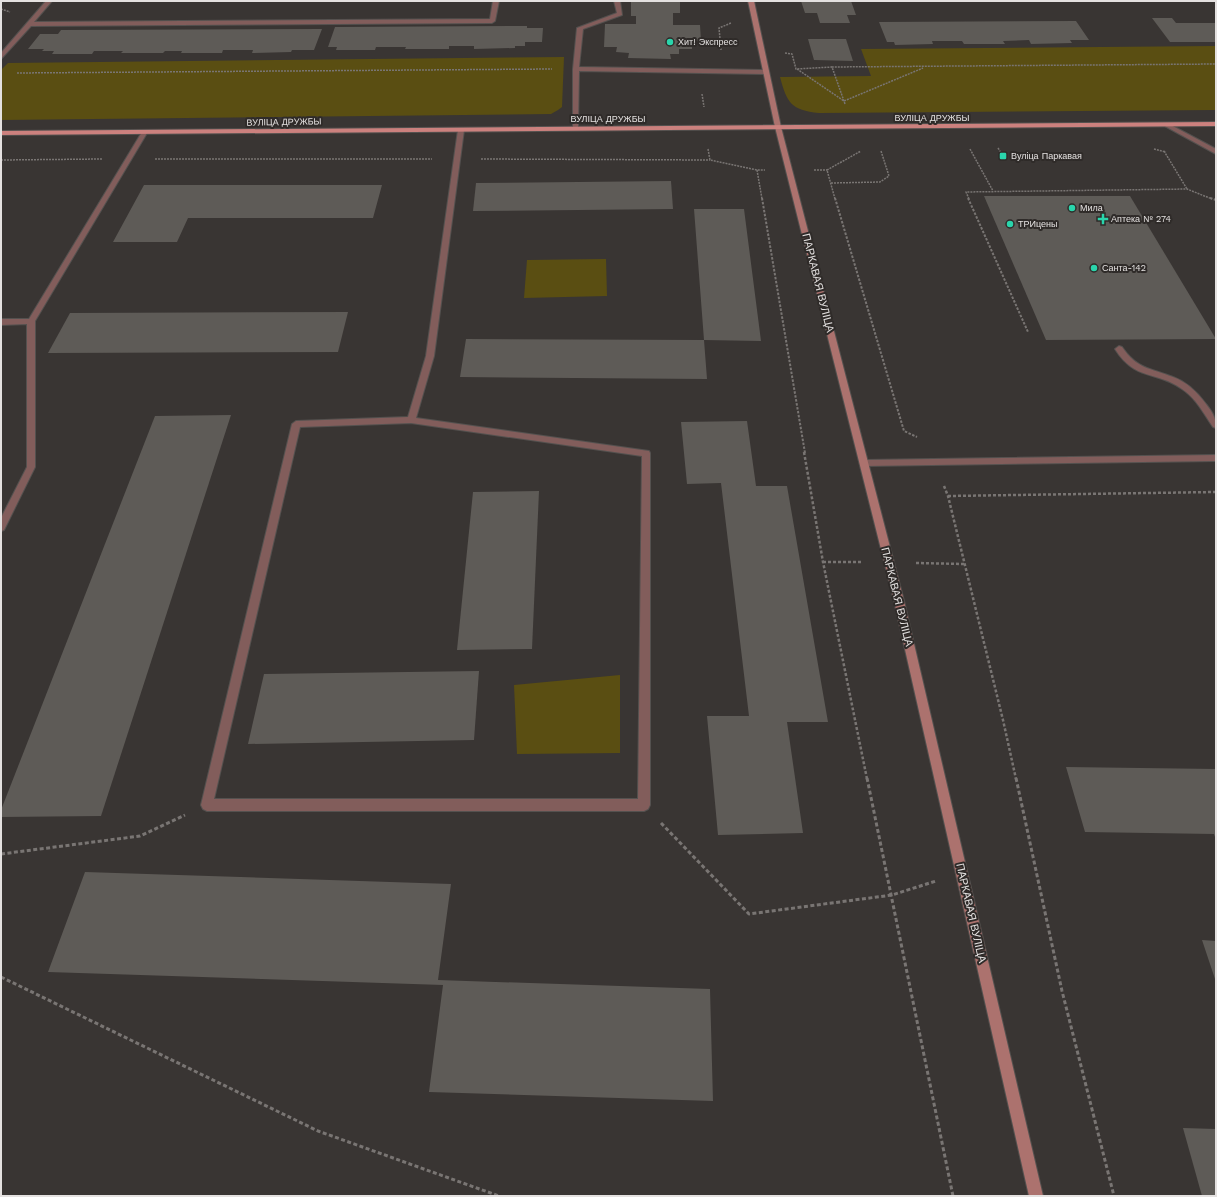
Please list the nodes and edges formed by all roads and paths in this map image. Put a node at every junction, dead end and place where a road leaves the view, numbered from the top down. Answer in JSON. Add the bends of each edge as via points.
{"nodes":[{"id":1,"x":49,"y":1,"type":"edge"},
{"id":2,"x":496,"y":1,"type":"edge"},
{"id":3,"x":617,"y":1,"type":"edge"},
{"id":4,"x":751,"y":1,"type":"edge"},
{"id":5,"x":732,"y":22,"type":"dead end"},
{"id":6,"x":28,"y":24,"type":"junction"},
{"id":7,"x":722,"y":53,"type":"dead end"},
{"id":8,"x":1,"y":57,"type":"edge"},
{"id":9,"x":925,"y":66,"type":"dead end"},
{"id":10,"x":576,"y":69,"type":"junction"},
{"id":11,"x":796,"y":69,"type":"dead end"},
{"id":12,"x":765,"y":72,"type":"junction"},
{"id":13,"x":17,"y":73,"type":"dead end"},
{"id":14,"x":1165,"y":124,"type":"junction"},
{"id":15,"x":1216,"y":124,"type":"edge"},
{"id":16,"x":778,"y":127,"type":"junction"},
{"id":17,"x":575,"y":128,"type":"junction"},
{"id":18,"x":461,"y":130,"type":"junction"},
{"id":19,"x":1,"y":133,"type":"edge"},
{"id":20,"x":144,"y":133,"type":"junction"},
{"id":21,"x":970,"y":149,"type":"dead end"},
{"id":22,"x":861,"y":151,"type":"dead end"},
{"id":23,"x":881,"y":151,"type":"dead end"},
{"id":24,"x":1164,"y":151,"type":"dead end"},
{"id":25,"x":1216,"y":152,"type":"edge"},
{"id":26,"x":128,"y":159,"type":"junction"},
{"id":27,"x":457,"y":159,"type":"junction"},
{"id":28,"x":1,"y":160,"type":"edge"},
{"id":29,"x":710,"y":160,"type":"dead end"},
{"id":30,"x":757,"y":170,"type":"dead end"},
{"id":31,"x":831,"y":183,"type":"junction"},
{"id":32,"x":1187,"y":189,"type":"junction"},
{"id":33,"x":993,"y":191,"type":"junction"},
{"id":34,"x":1216,"y":200,"type":"edge"},
{"id":35,"x":31,"y":321,"type":"junction"},
{"id":36,"x":1,"y":322,"type":"edge"},
{"id":37,"x":1028,"y":332,"type":"dead end"},
{"id":38,"x":1119,"y":350,"type":"dead end"},
{"id":39,"x":411,"y":420,"type":"junction"},
{"id":40,"x":1216,"y":425,"type":"edge"},
{"id":41,"x":1216,"y":458,"type":"edge"},
{"id":42,"x":933,"y":462,"type":"junction"},
{"id":43,"x":864,"y":463,"type":"junction"},
{"id":44,"x":1216,"y":492,"type":"edge"},
{"id":45,"x":948,"y":496,"type":"junction"},
{"id":46,"x":1,"y":527,"type":"edge"},
{"id":47,"x":207,"y":805,"type":"junction"},
{"id":48,"x":644,"y":805,"type":"junction"},
{"id":49,"x":1,"y":854,"type":"edge"},
{"id":50,"x":962,"y":872,"type":"junction"},
{"id":51,"x":892,"y":895,"type":"junction"},
{"id":52,"x":1,"y":978,"type":"edge"},
{"id":53,"x":499,"y":1196,"type":"edge"},
{"id":54,"x":954,"y":1196,"type":"edge"},
{"id":55,"x":1036,"y":1196,"type":"edge"},
{"id":56,"x":1114,"y":1196,"type":"edge"}],
"edges":[{"from":1,"to":6,"type":"lane"},
{"from":2,"to":6,"type":"lane","via":[[492,21]]},
{"from":3,"to":10,"type":"lane","via":[[620,14],[580,28]]},
{"from":4,"to":12,"type":"street","name":"ПАРКАВАЯ ВУЛІЦА"},
{"from":5,"to":7,"type":"path","via":[[719,28]]},
{"from":6,"to":8,"type":"lane"},
{"from":9,"to":11,"type":"path","via":[[844,101]]},
{"from":10,"to":12,"type":"lane"},
{"from":10,"to":13,"type":"path"},
{"from":10,"to":17,"type":"lane"},
{"from":12,"to":16,"type":"street","name":"ПАРКАВАЯ ВУЛІЦА"},
{"from":14,"to":15,"type":"main road","name":"ВУЛІЦА ДРУЖБЫ"},
{"from":14,"to":16,"type":"main road","name":"ВУЛІЦА ДРУЖБЫ"},
{"from":14,"to":25,"type":"lane"},
{"from":16,"to":17,"type":"main road","name":"ВУЛІЦА ДРУЖБЫ"},
{"from":16,"to":43,"type":"street","name":"ПАРКАВАЯ ВУЛІЦА"},
{"from":17,"to":18,"type":"main road","name":"ВУЛІЦА ДРУЖБЫ"},
{"from":18,"to":20,"type":"main road","name":"ВУЛІЦА ДРУЖБЫ"},
{"from":18,"to":27,"type":"lane"},
{"from":19,"to":20,"type":"main road","name":"ВУЛІЦА ДРУЖБЫ"},
{"from":20,"to":26,"type":"lane"},
{"from":21,"to":33,"type":"path"},
{"from":22,"to":31,"type":"path","via":[[827,170]]},
{"from":23,"to":31,"type":"path","via":[[890,176],[880,182]]},
{"from":24,"to":32,"type":"path"},
{"from":26,"to":27,"type":"path"},
{"from":26,"to":28,"type":"path"},
{"from":26,"to":35,"type":"lane"},
{"from":27,"to":29,"type":"path"},
{"from":27,"to":39,"type":"lane","via":[[430,356]]},
{"from":30,"to":51,"type":"path","via":[[823,562]]},
{"from":31,"to":42,"type":"path","via":[[904,431],[924,442]]},
{"from":32,"to":33,"type":"path"},
{"from":32,"to":34,"type":"path"},
{"from":33,"to":37,"type":"path","via":[[966,192]]},
{"from":35,"to":36,"type":"lane"},
{"from":35,"to":46,"type":"lane","via":[[31,467]]},
{"from":38,"to":40,"type":"lane","via":[[1124,359],[1135,368],[1180,383],[1202,402]]},
{"from":39,"to":47,"type":"lane","via":[[296,424]]},
{"from":39,"to":48,"type":"lane","via":[[646,453]]},
{"from":41,"to":42,"type":"lane"},
{"from":42,"to":43,"type":"lane"},
{"from":42,"to":45,"type":"path"},
{"from":43,"to":50,"type":"street","name":"ПАРКАВАЯ ВУЛІЦА"},
{"from":44,"to":45,"type":"path"},
{"from":45,"to":56,"type":"path","via":[[1003,720],[1062,991]]},
{"from":47,"to":48,"type":"lane"},
{"from":47,"to":49,"type":"path","via":[[140,836]]},
{"from":48,"to":51,"type":"path","via":[[749,914]]},
{"from":50,"to":51,"type":"path"},
{"from":50,"to":55,"type":"street","name":"ПАРКАВАЯ ВУЛІЦА"},
{"from":51,"to":54,"type":"path"},
{"from":52,"to":53,"type":"path","via":[[318,1131]]}]}
